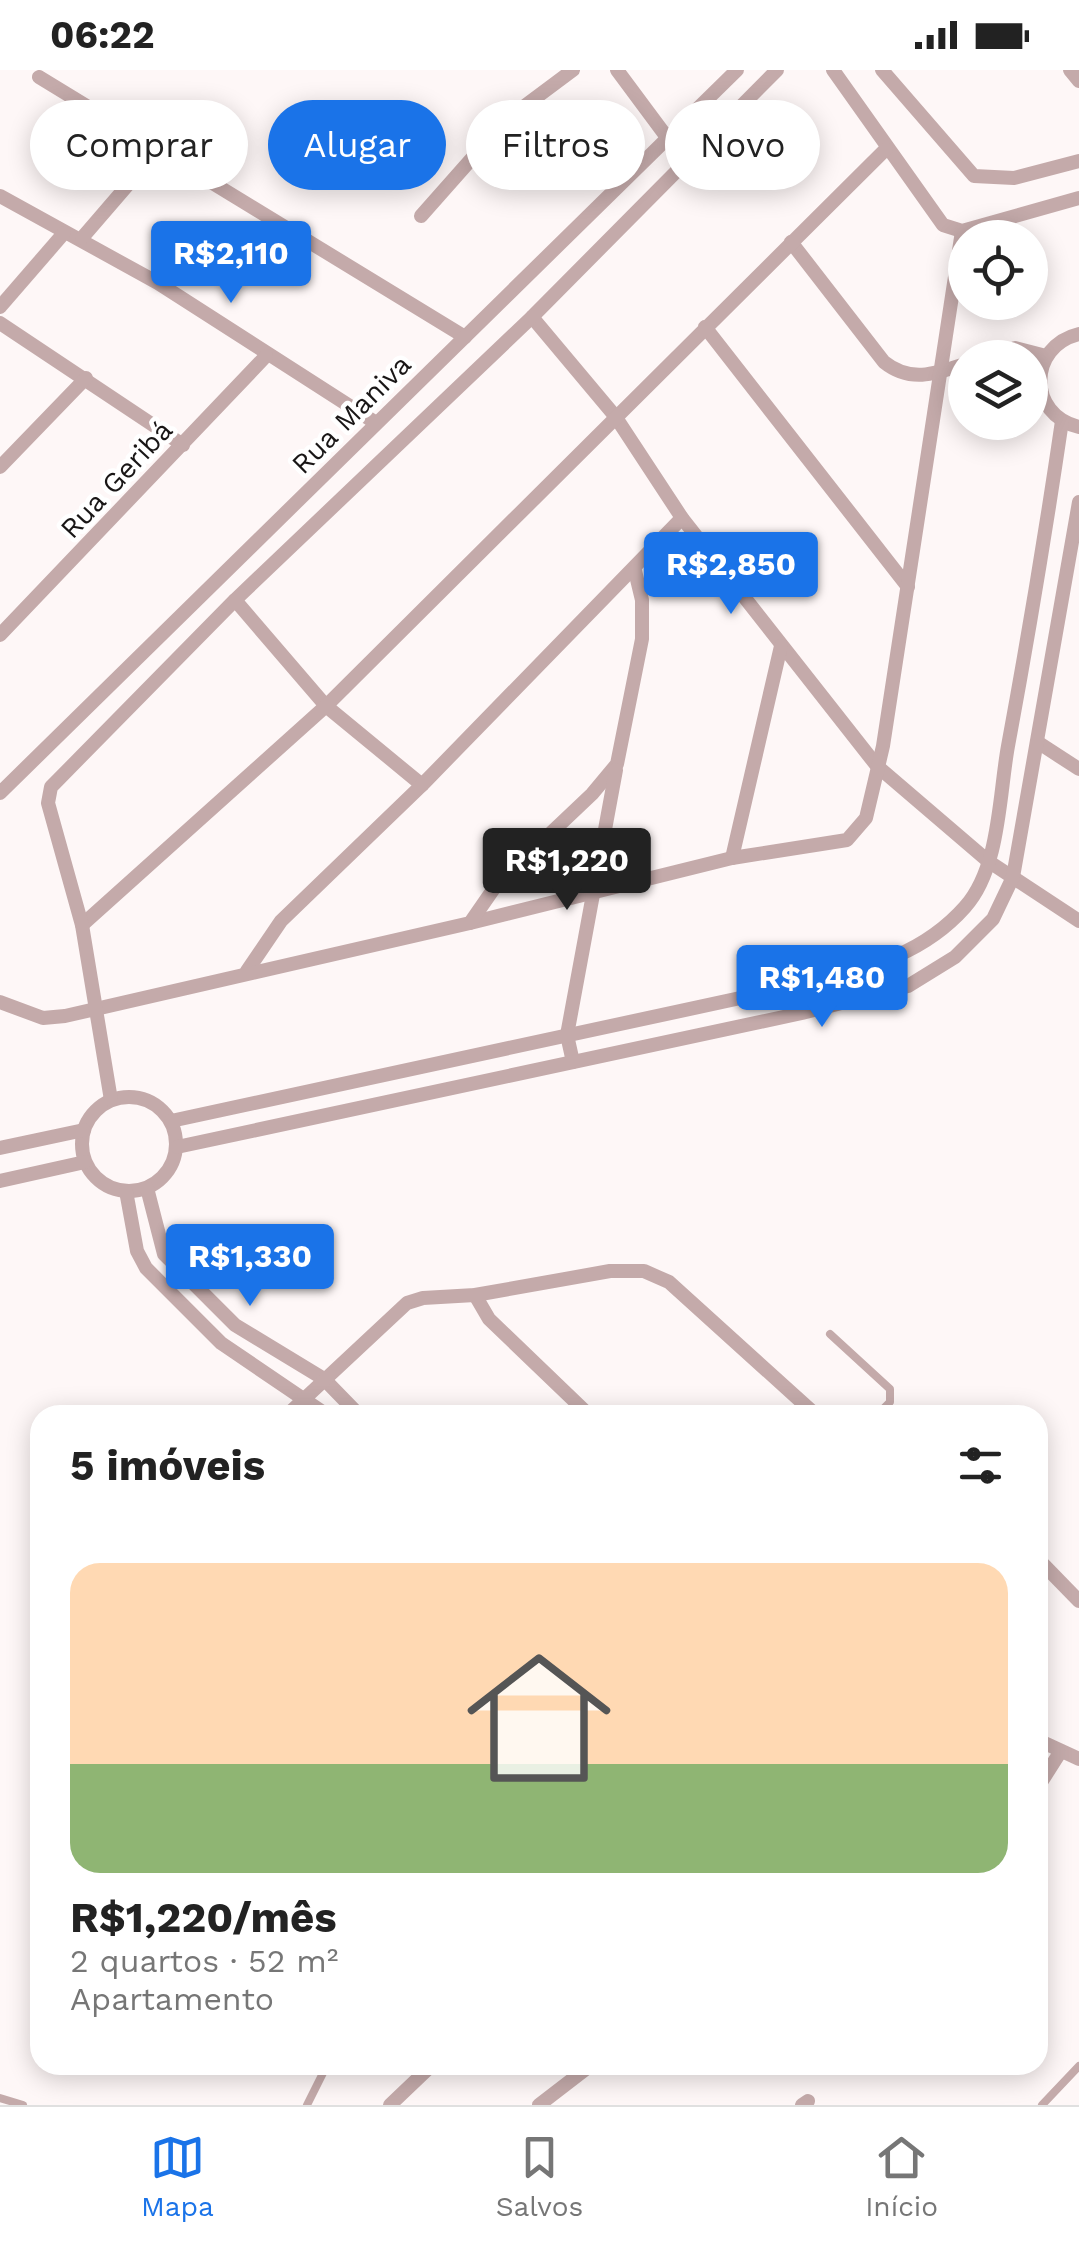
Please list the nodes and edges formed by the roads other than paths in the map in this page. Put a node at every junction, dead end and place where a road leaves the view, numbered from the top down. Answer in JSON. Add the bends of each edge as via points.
{"nodes":[{"id":1,"x":572,"y":70,"type":"edge"},
{"id":2,"x":616,"y":70,"type":"edge"},
{"id":3,"x":737,"y":70,"type":"edge"},
{"id":4,"x":777,"y":70,"type":"edge"},
{"id":5,"x":833,"y":70,"type":"edge"},
{"id":6,"x":882,"y":70,"type":"edge"},
{"id":7,"x":1070,"y":70,"type":"edge"},
{"id":8,"x":39,"y":77,"type":"dead end"},
{"id":9,"x":1079,"y":81,"type":"edge"},
{"id":10,"x":76,"y":100,"type":"edge"},
{"id":11,"x":705,"y":100,"type":"edge"},
{"id":12,"x":665,"y":135,"type":"edge"},
{"id":13,"x":665,"y":137,"type":"edge"},
{"id":14,"x":886,"y":149,"type":"junction"},
{"id":15,"x":1079,"y":161,"type":"edge"},
{"id":16,"x":123,"y":190,"type":"edge"},
{"id":17,"x":222,"y":190,"type":"edge"},
{"id":18,"x":0,"y":196,"type":"edge"},
{"id":19,"x":1079,"y":198,"type":"edge"},
{"id":20,"x":421,"y":216,"type":"dead end"},
{"id":21,"x":1001,"y":220,"type":"edge"},
{"id":22,"x":948,"y":226,"type":"edge"},
{"id":23,"x":64,"y":233,"type":"junction"},
{"id":24,"x":82,"y":238,"type":"junction"},
{"id":25,"x":791,"y":242,"type":"junction"},
{"id":26,"x":0,"y":307,"type":"edge"},
{"id":27,"x":532,"y":318,"type":"junction"},
{"id":28,"x":951,"y":320,"type":"edge"},
{"id":29,"x":0,"y":323,"type":"edge"},
{"id":30,"x":706,"y":327,"type":"junction"},
{"id":31,"x":1079,"y":334,"type":"edge"},
{"id":32,"x":465,"y":337,"type":"junction"},
{"id":33,"x":1048,"y":354,"type":"edge"},
{"id":34,"x":266,"y":356,"type":"junction"},
{"id":35,"x":948,"y":370,"type":"edge"},
{"id":36,"x":944,"y":372,"type":"junction"},
{"id":37,"x":86,"y":378,"type":"junction"},
{"id":38,"x":1048,"y":404,"type":"edge"},
{"id":39,"x":614,"y":416,"type":"junction"},
{"id":40,"x":1062,"y":421,"type":"junction"},
{"id":41,"x":376,"y":423,"type":"junction"},
{"id":42,"x":1079,"y":427,"type":"edge"},
{"id":43,"x":183,"y":445,"type":"junction"},
{"id":44,"x":0,"y":467,"type":"edge"},
{"id":45,"x":1079,"y":502,"type":"edge"},
{"id":46,"x":682,"y":518,"type":"junction"},
{"id":47,"x":635,"y":571,"type":"junction"},
{"id":48,"x":908,"y":587,"type":"junction"},
{"id":49,"x":236,"y":600,"type":"junction"},
{"id":50,"x":1063,"y":610,"type":"junction"},
{"id":51,"x":1079,"y":618,"type":"edge"},
{"id":52,"x":0,"y":635,"type":"edge"},
{"id":53,"x":781,"y":646,"type":"junction"},
{"id":54,"x":326,"y":706,"type":"junction"},
{"id":55,"x":1039,"y":743,"type":"junction"},
{"id":56,"x":617,"y":764,"type":"junction"},
{"id":57,"x":878,"y":766,"type":"junction"},
{"id":58,"x":1079,"y":770,"type":"edge"},
{"id":59,"x":422,"y":785,"type":"junction"},
{"id":60,"x":0,"y":794,"type":"edge"},
{"id":61,"x":732,"y":858,"type":"junction"},
{"id":62,"x":988,"y":861,"type":"junction"},
{"id":63,"x":1012,"y":877,"type":"junction"},
{"id":64,"x":593,"y":892,"type":"junction"},
{"id":65,"x":1079,"y":921,"type":"edge"},
{"id":66,"x":470,"y":923,"type":"junction"},
{"id":67,"x":82,"y":925,"type":"junction"},
{"id":68,"x":247,"y":971,"type":"junction"},
{"id":69,"x":796,"y":986,"type":"junction"},
{"id":70,"x":0,"y":1002,"type":"edge"},
{"id":71,"x":98,"y":1006,"type":"junction"},
{"id":72,"x":802,"y":1013,"type":"junction"},
{"id":73,"x":567,"y":1035,"type":"junction"},
{"id":74,"x":574,"y":1062,"type":"junction"},
{"id":75,"x":111,"y":1100,"type":"junction"},
{"id":76,"x":170,"y":1121,"type":"junction"},
{"id":77,"x":84,"y":1130,"type":"junction"},
{"id":78,"x":177,"y":1147,"type":"junction"},
{"id":79,"x":0,"y":1148,"type":"edge"},
{"id":80,"x":86,"y":1162,"type":"junction"},
{"id":81,"x":0,"y":1181,"type":"edge"},
{"id":82,"x":147,"y":1188,"type":"junction"},
{"id":83,"x":126,"y":1191,"type":"junction"},
{"id":84,"x":475,"y":1295,"type":"junction"},
{"id":85,"x":830,"y":1334,"type":"dead end"},
{"id":86,"x":324,"y":1379,"type":"junction"},
{"id":87,"x":303,"y":1398,"type":"junction"},
{"id":88,"x":296,"y":1405,"type":"edge"},
{"id":89,"x":313,"y":1405,"type":"edge"},
{"id":90,"x":349,"y":1405,"type":"edge"},
{"id":91,"x":579,"y":1405,"type":"edge"},
{"id":92,"x":805,"y":1405,"type":"edge"},
{"id":93,"x":887,"y":1405,"type":"edge"},
{"id":94,"x":1048,"y":1569,"type":"edge"},
{"id":95,"x":1079,"y":1601,"type":"edge"},
{"id":96,"x":1048,"y":1746,"type":"edge"},
{"id":97,"x":1060,"y":1754,"type":"junction"},
{"id":98,"x":1079,"y":1759,"type":"edge"},
{"id":99,"x":1048,"y":1772,"type":"edge"},
{"id":100,"x":1079,"y":2066,"type":"edge"},
{"id":101,"x":322,"y":2075,"type":"edge"},
{"id":102,"x":422,"y":2075,"type":"edge"},
{"id":103,"x":578,"y":2075,"type":"edge"},
{"id":104,"x":0,"y":2098,"type":"edge"},
{"id":105,"x":23,"y":2105,"type":"edge"},
{"id":106,"x":306,"y":2105,"type":"edge"},
{"id":107,"x":390,"y":2105,"type":"edge"},
{"id":108,"x":539,"y":2105,"type":"edge"},
{"id":109,"x":1042,"y":2105,"type":"edge"}],
"edges":[{"from":1,"to":20,"type":"street","via":[[506,120]]},
{"from":2,"to":12,"type":"street"},
{"from":3,"to":11,"type":"street","name":"Rua Maniva"},
{"from":4,"to":27,"type":"street"},
{"from":5,"to":14,"type":"street"},
{"from":6,"to":15,"type":"street","via":[[974,176],[1014,178]]},
{"from":7,"to":9,"type":"street"},
{"from":8,"to":10,"type":"street"},
{"from":13,"to":32,"type":"street","name":"Rua Maniva"},
{"from":14,"to":22,"type":"street"},
{"from":14,"to":25,"type":"street"},
{"from":16,"to":24,"type":"street"},
{"from":17,"to":32,"type":"street"},
{"from":18,"to":23,"type":"street"},
{"from":19,"to":21,"type":"street"},
{"from":23,"to":24,"type":"street"},
{"from":23,"to":26,"type":"street"},
{"from":24,"to":34,"type":"street"},
{"from":25,"to":30,"type":"street"},
{"from":25,"to":36,"type":"street","via":[[884,362],[899,374]]},
{"from":27,"to":39,"type":"street"},
{"from":27,"to":49,"type":"street"},
{"from":28,"to":36,"type":"street"},
{"from":29,"to":37,"type":"street"},
{"from":30,"to":39,"type":"street"},
{"from":30,"to":48,"type":"street"},
{"from":31,"to":33,"type":"street"},
{"from":32,"to":41,"type":"street","name":"Rua Maniva"},
{"from":34,"to":41,"type":"street"},
{"from":34,"to":43,"type":"street","name":"Rua Geribá"},
{"from":35,"to":36,"type":"street"},
{"from":36,"to":48,"type":"street"},
{"from":37,"to":43,"type":"street"},
{"from":37,"to":44,"type":"street"},
{"from":38,"to":40,"type":"street"},
{"from":39,"to":46,"type":"street"},
{"from":39,"to":54,"type":"street"},
{"from":40,"to":42,"type":"street"},
{"from":40,"to":62,"type":"street"},
{"from":41,"to":60,"type":"street","name":"Rua Maniva"},
{"from":43,"to":52,"type":"street","name":"Rua Geribá"},
{"from":45,"to":50,"type":"street"},
{"from":46,"to":47,"type":"street"},
{"from":46,"to":53,"type":"street"},
{"from":47,"to":56,"type":"street","via":[[642,639]]},
{"from":47,"to":59,"type":"street"},
{"from":48,"to":57,"type":"street"},
{"from":49,"to":54,"type":"street"},
{"from":49,"to":67,"type":"street","via":[[51,787],[48,803]]},
{"from":50,"to":51,"type":"street"},
{"from":50,"to":55,"type":"street"},
{"from":53,"to":57,"type":"street"},
{"from":53,"to":61,"type":"street"},
{"from":54,"to":59,"type":"street"},
{"from":54,"to":67,"type":"street"},
{"from":55,"to":58,"type":"street"},
{"from":55,"to":63,"type":"street"},
{"from":56,"to":64,"type":"street"},
{"from":56,"to":66,"type":"street","via":[[497,884]]},
{"from":57,"to":61,"type":"street","via":[[866,818],[848,840]]},
{"from":57,"to":62,"type":"street"},
{"from":59,"to":68,"type":"street","via":[[280,922]]},
{"from":61,"to":64,"type":"street"},
{"from":62,"to":63,"type":"street"},
{"from":62,"to":69,"type":"street","via":[[969,903],[938,935],[896,960]]},
{"from":63,"to":65,"type":"street"},
{"from":63,"to":72,"type":"street","via":[[992,919],[955,957],[908,986]]},
{"from":64,"to":66,"type":"street"},
{"from":64,"to":73,"type":"street"},
{"from":66,"to":68,"type":"street"},
{"from":67,"to":71,"type":"street"},
{"from":68,"to":71,"type":"street"},
{"from":69,"to":72,"type":"street"},
{"from":69,"to":73,"type":"street"},
{"from":70,"to":71,"type":"street","via":[[42,1018]]},
{"from":71,"to":75,"type":"street"},
{"from":72,"to":74,"type":"street"},
{"from":73,"to":74,"type":"street"},
{"from":73,"to":76,"type":"street"},
{"from":74,"to":78,"type":"street"},
{"from":75,"to":76,"type":"street","via":[[143,1099]]},
{"from":75,"to":77,"type":"street"},
{"from":76,"to":78,"type":"street"},
{"from":77,"to":79,"type":"street"},
{"from":77,"to":80,"type":"street"},
{"from":78,"to":82,"type":"street","via":[[164,1176]]},
{"from":80,"to":81,"type":"street"},
{"from":80,"to":83,"type":"street","via":[[98,1179]]},
{"from":82,"to":83,"type":"street"},
{"from":82,"to":86,"type":"street","via":[[164,1254],[235,1326]]},
{"from":83,"to":87,"type":"street","via":[[146,1268],[221,1342]]},
{"from":84,"to":86,"type":"street","via":[[408,1304]]},
{"from":84,"to":91,"type":"street","via":[[489,1319]]},
{"from":84,"to":92,"type":"street","via":[[644,1271],[669,1282]]},
{"from":85,"to":93,"type":"lane","via":[[890,1389]]},
{"from":86,"to":87,"type":"street"},
{"from":86,"to":90,"type":"street"},
{"from":87,"to":88,"type":"street"},
{"from":87,"to":89,"type":"street"},
{"from":94,"to":95,"type":"street"},
{"from":96,"to":97,"type":"street"},
{"from":97,"to":98,"type":"street"},
{"from":97,"to":99,"type":"street"},
{"from":100,"to":109,"type":"lane"},
{"from":101,"to":106,"type":"lane"},
{"from":102,"to":107,"type":"street"},
{"from":103,"to":108,"type":"street"},
{"from":104,"to":105,"type":"lane"}]}
